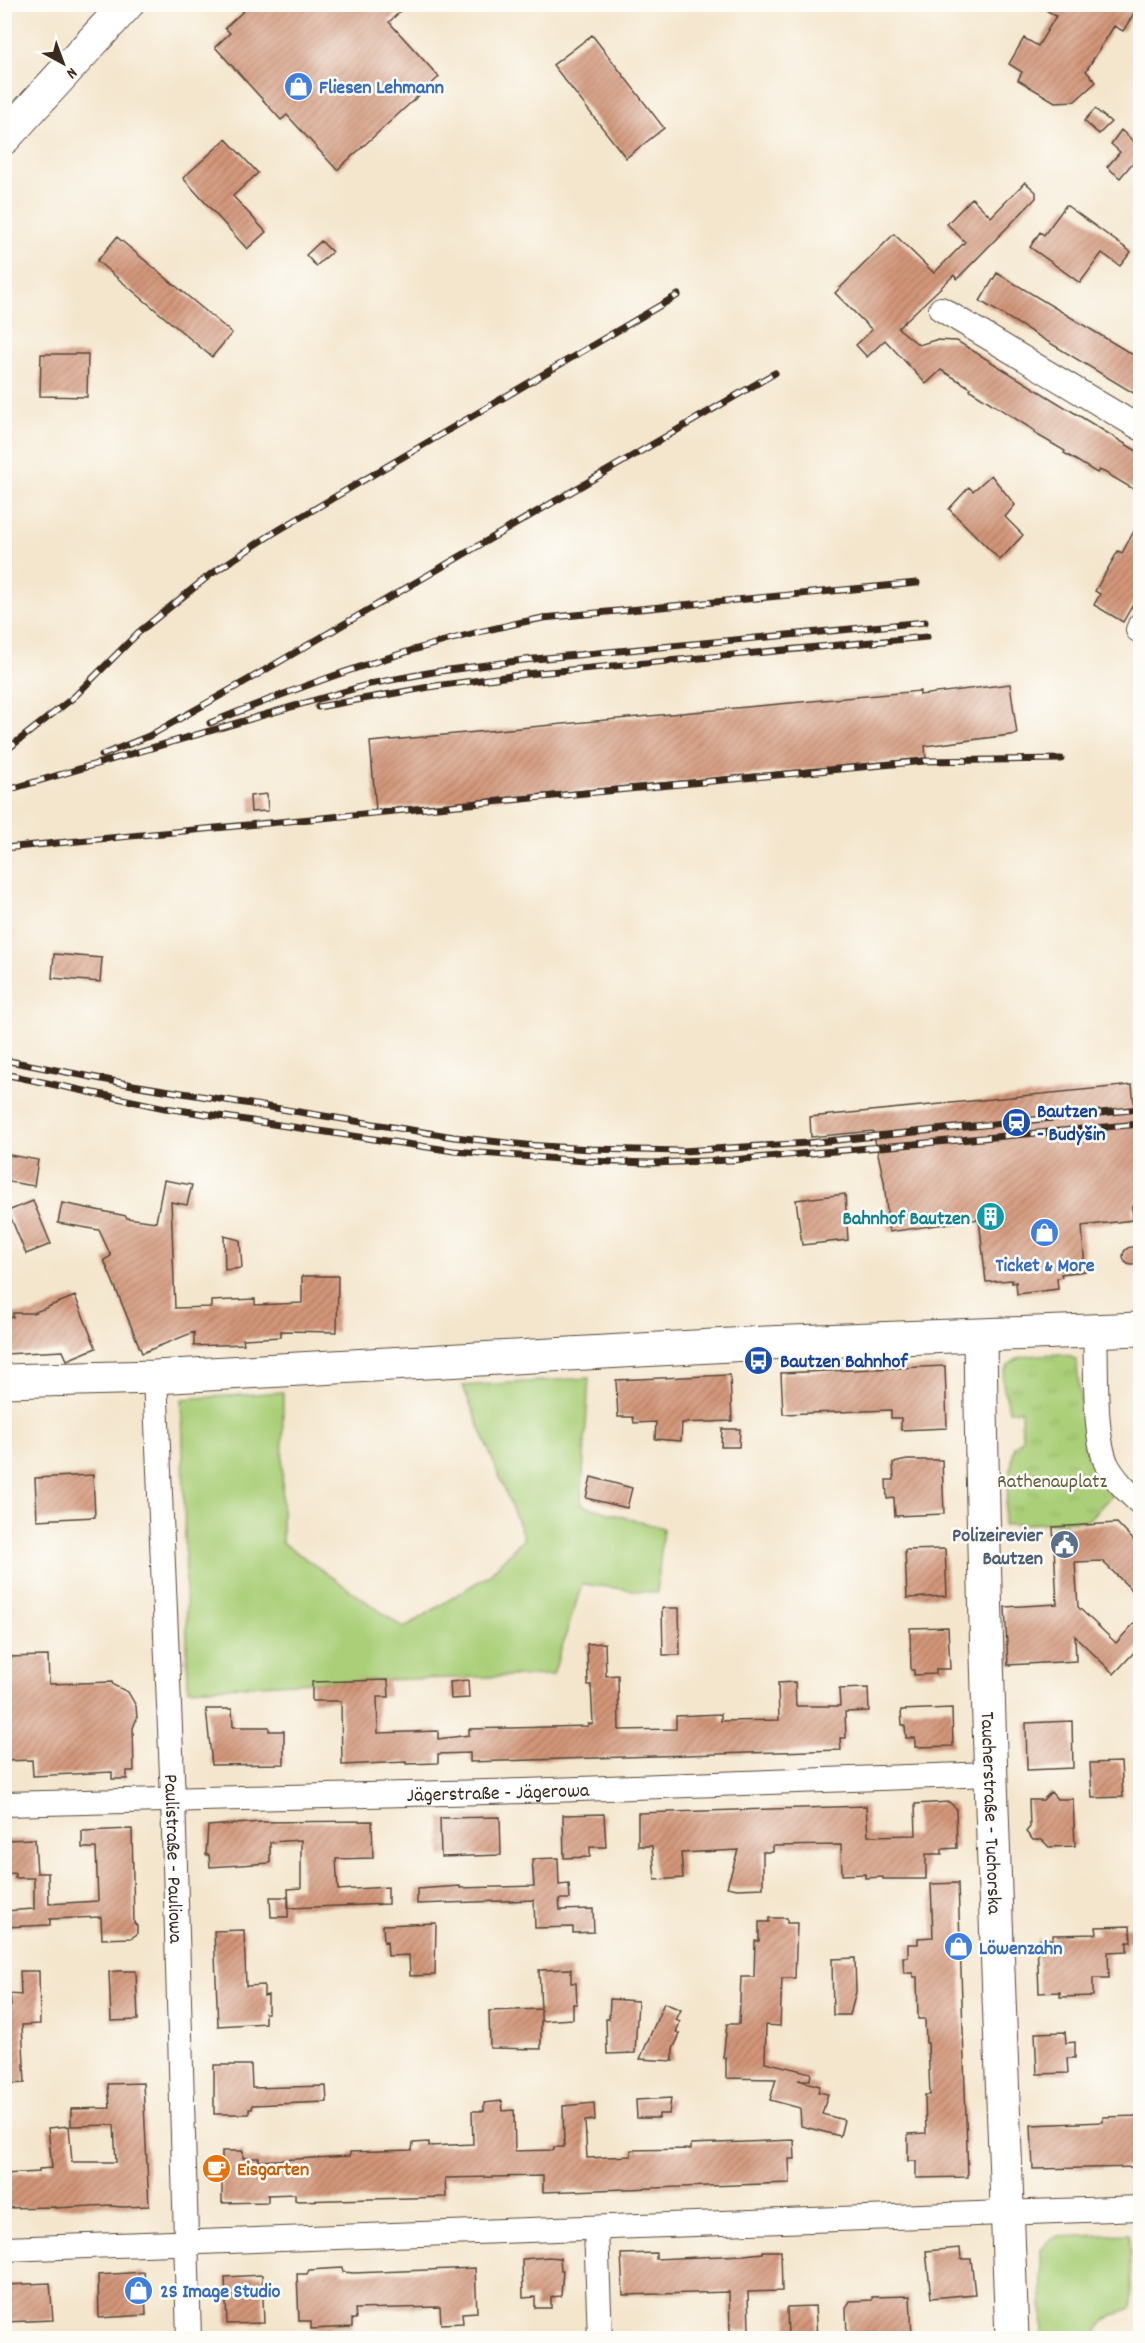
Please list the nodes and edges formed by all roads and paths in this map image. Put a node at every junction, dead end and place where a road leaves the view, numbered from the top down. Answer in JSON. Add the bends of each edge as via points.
{"nodes":[{"id":1,"x":127,"y":4,"type":"edge"},
{"id":2,"x":4,"y":138,"type":"edge"},
{"id":3,"x":941,"y":309,"type":"dead end"},
{"id":4,"x":1140,"y":428,"type":"edge"},
{"id":5,"x":1140,"y":1329,"type":"edge"},
{"id":6,"x":1095,"y":1331,"type":"junction"},
{"id":7,"x":980,"y":1336,"type":"junction"},
{"id":8,"x":155,"y":1377,"type":"junction"},
{"id":9,"x":4,"y":1381,"type":"edge"},
{"id":10,"x":1140,"y":1503,"type":"edge"},
{"id":11,"x":991,"y":1774,"type":"junction"},
{"id":12,"x":173,"y":1799,"type":"junction"},
{"id":13,"x":4,"y":1804,"type":"edge"},
{"id":14,"x":1140,"y":2208,"type":"edge"},
{"id":15,"x":1007,"y":2213,"type":"junction"},
{"id":16,"x":596,"y":2228,"type":"junction"},
{"id":17,"x":187,"y":2243,"type":"junction"},
{"id":18,"x":4,"y":2249,"type":"edge"},
{"id":19,"x":189,"y":2338,"type":"edge"},
{"id":20,"x":600,"y":2338,"type":"edge"},
{"id":21,"x":1012,"y":2338,"type":"edge"}],
"edges":[{"from":1,"to":2,"type":"street"},
{"from":3,"to":4,"type":"street"},
{"from":5,"to":6,"type":"street"},
{"from":6,"to":7,"type":"street"},
{"from":6,"to":10,"type":"street","via":[[1099,1440],[1115,1477]]},
{"from":7,"to":8,"type":"street","via":[[663,1348]]},
{"from":7,"to":11,"type":"street","name":"Taucherstraße - Tuchorska"},
{"from":8,"to":9,"type":"street"},
{"from":8,"to":12,"type":"street","name":"Paulistraße - Pauliowa"},
{"from":11,"to":12,"type":"street","name":"Jägerstraße - Jägerowa"},
{"from":11,"to":15,"type":"street","name":"Taucherstraße - Tuchorska"},
{"from":12,"to":13,"type":"street","name":"Jägerstraße - Jägerowa"},
{"from":12,"to":17,"type":"street","name":"Paulistraße - Pauliowa"},
{"from":14,"to":15,"type":"street"},
{"from":15,"to":16,"type":"street"},
{"from":15,"to":21,"type":"street","name":"Taucherstraße - Tuchorska"},
{"from":16,"to":17,"type":"street"},
{"from":16,"to":20,"type":"street"},
{"from":17,"to":18,"type":"street"},
{"from":17,"to":19,"type":"street","name":"Paulistraße - Pauliowa"}]}
